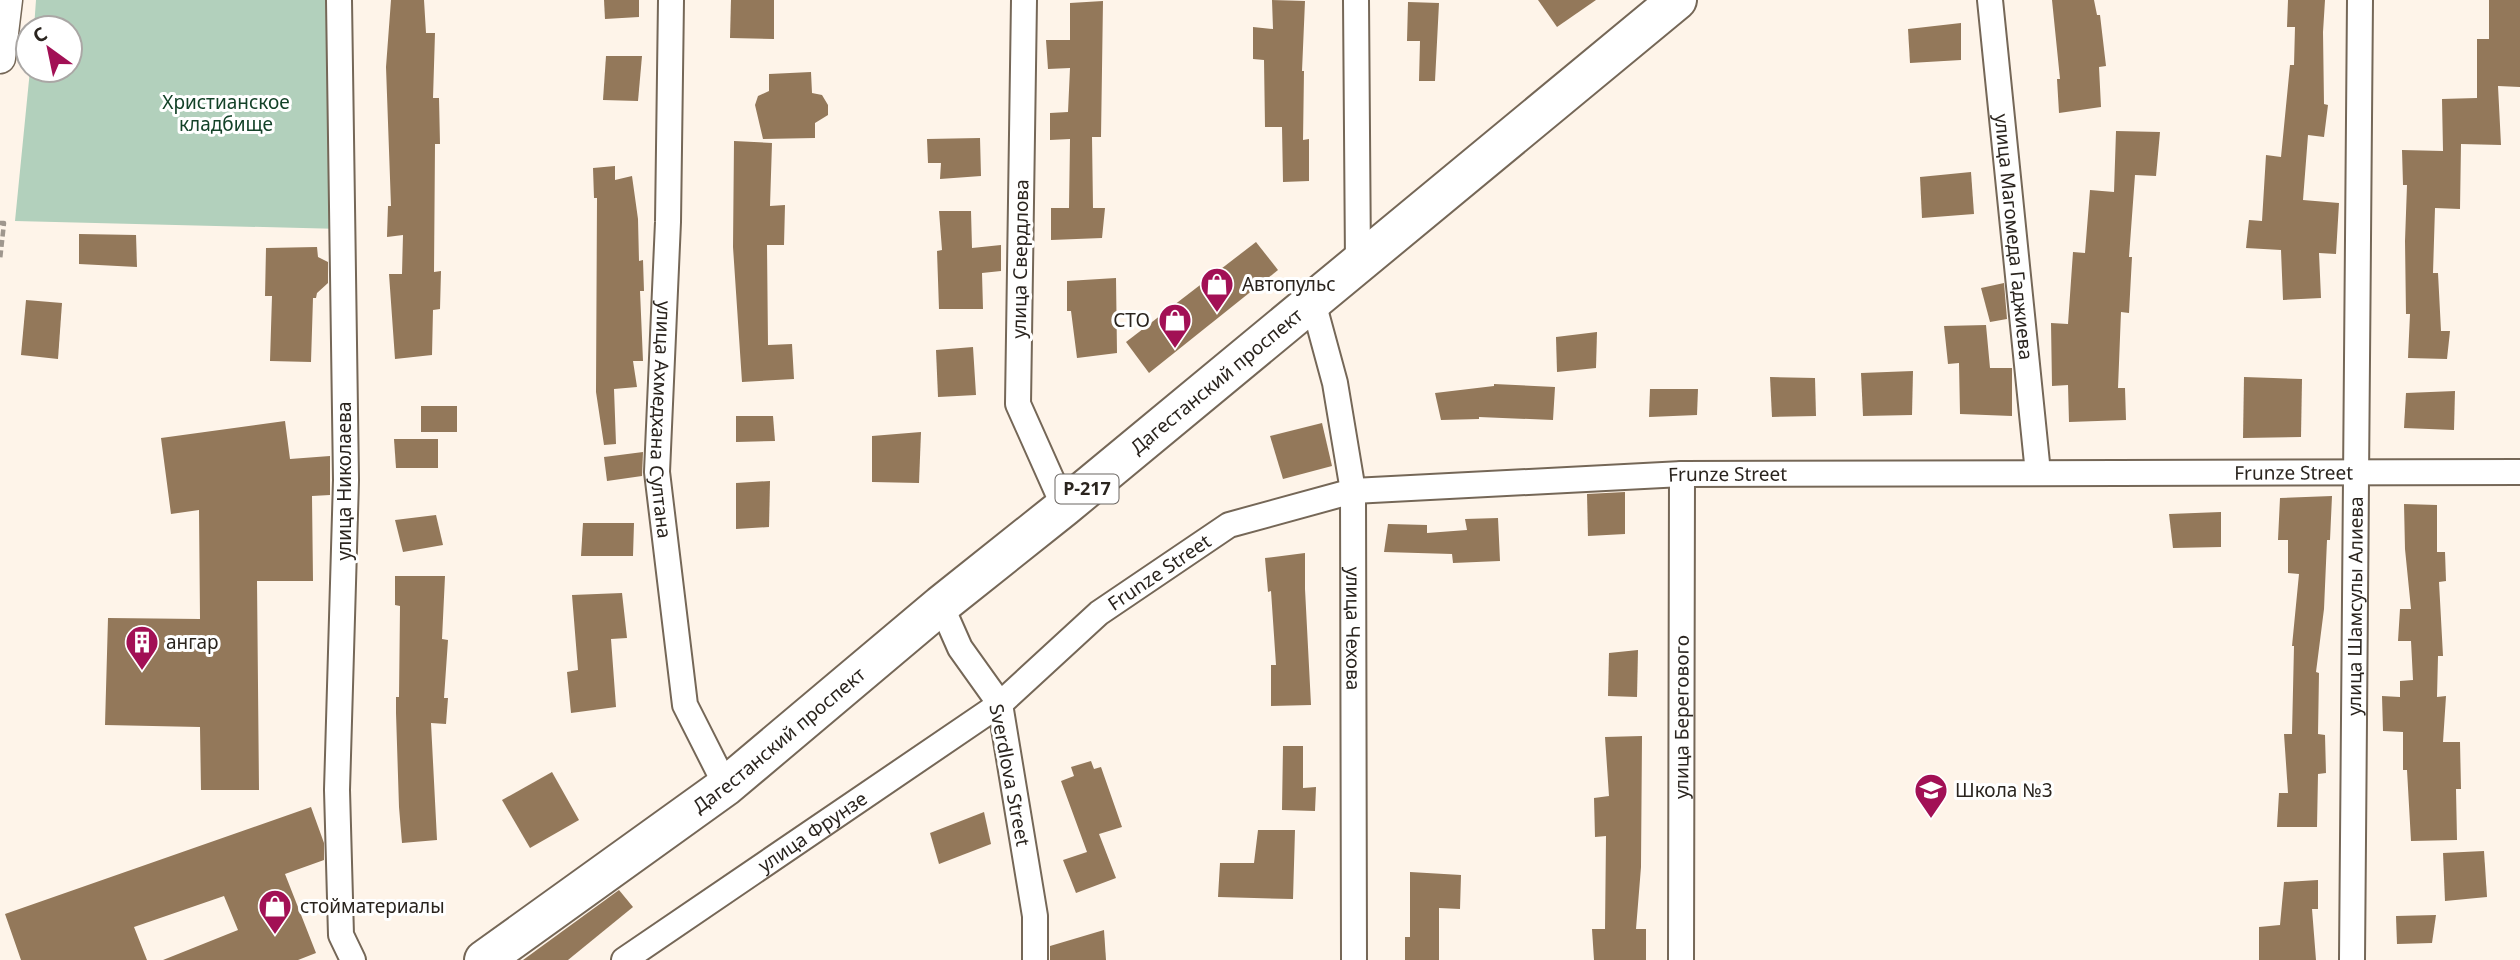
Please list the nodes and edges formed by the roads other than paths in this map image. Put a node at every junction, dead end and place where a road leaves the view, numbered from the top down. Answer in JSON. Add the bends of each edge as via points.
{"nodes":[{"id":1,"x":7,"y":0,"type":"edge"},
{"id":2,"x":339,"y":0,"type":"edge"},
{"id":3,"x":671,"y":0,"type":"edge"},
{"id":4,"x":1024,"y":0,"type":"edge"},
{"id":5,"x":1356,"y":0,"type":"edge"},
{"id":6,"x":1677,"y":0,"type":"edge"},
{"id":7,"x":1990,"y":0,"type":"edge"},
{"id":8,"x":2360,"y":0,"type":"edge"},
{"id":9,"x":0,"y":58,"type":"edge"},
{"id":10,"x":1358,"y":264,"type":"junction"},
{"id":11,"x":1312,"y":302,"type":"junction"},
{"id":12,"x":2520,"y":472,"type":"edge"},
{"id":13,"x":2038,"y":473,"type":"junction"},
{"id":14,"x":1682,"y":474,"type":"junction"},
{"id":15,"x":2355,"y":474,"type":"junction"},
{"id":16,"x":1353,"y":491,"type":"junction"},
{"id":17,"x":1065,"y":508,"type":"junction"},
{"id":18,"x":941,"y":605,"type":"junction"},
{"id":19,"x":1000,"y":704,"type":"junction"},
{"id":20,"x":726,"y":786,"type":"junction"},
{"id":21,"x":496,"y":957,"type":"edge"},
{"id":22,"x":352,"y":960,"type":"edge"},
{"id":23,"x":624,"y":960,"type":"edge"},
{"id":24,"x":1035,"y":960,"type":"edge"},
{"id":25,"x":1354,"y":960,"type":"edge"},
{"id":26,"x":1681,"y":960,"type":"edge"},
{"id":27,"x":2352,"y":960,"type":"edge"}],
"edges":[{"from":1,"to":9,"type":"street"},
{"from":2,"to":22,"type":"street","name":"улица Николаева","via":[[346,480],[337,790],[341,935]]},
{"from":3,"to":20,"type":"street","name":"улица Ахмедхана Султана","via":[[668,222],[657,472],[685,705]]},
{"from":4,"to":17,"type":"street","name":"улица Свердлова","via":[[1018,404]]},
{"from":5,"to":10,"type":"street"},
{"from":6,"to":10,"type":"highway","name":"Дагестанский проспект","number":"Р-217"},
{"from":7,"to":13,"type":"street","name":"улица Магомеда Гаджиева"},
{"from":8,"to":15,"type":"street","name":"улица Шамсулы Алиева"},
{"from":10,"to":11,"type":"highway","name":"Дагестанский проспект","number":"Р-217"},
{"from":11,"to":16,"type":"street","name":"улица Чехова","via":[[1335,383]]},
{"from":11,"to":17,"type":"highway","name":"Дагестанский проспект","number":"Р-217"},
{"from":12,"to":15,"type":"street","name":"Frunze Street"},
{"from":13,"to":14,"type":"street","name":"Frunze Street"},
{"from":13,"to":15,"type":"street","name":"Frunze Street"},
{"from":14,"to":16,"type":"street","name":"Frunze Street"},
{"from":14,"to":26,"type":"street","name":"улица Берегового"},
{"from":15,"to":27,"type":"street","name":"улица Шамсулы Алиева"},
{"from":16,"to":19,"type":"street","name":"Frunze Street","via":[[1229,525],[1099,612]]},
{"from":16,"to":25,"type":"street","name":"улица Чехова"},
{"from":17,"to":18,"type":"highway","name":"Дагестанский проспект","number":"Р-217"},
{"from":18,"to":19,"type":"street","name":"Sverdlova Street","via":[[960,648]]},
{"from":18,"to":20,"type":"highway","name":"Дагестанский проспект","number":"Р-217"},
{"from":19,"to":23,"type":"street","name":"улица Фрунзе"},
{"from":19,"to":24,"type":"street","name":"Sverdlova Street","via":[[1035,916]]},
{"from":20,"to":21,"type":"highway","name":"Дагестанский проспект","number":"Р-217"}]}
